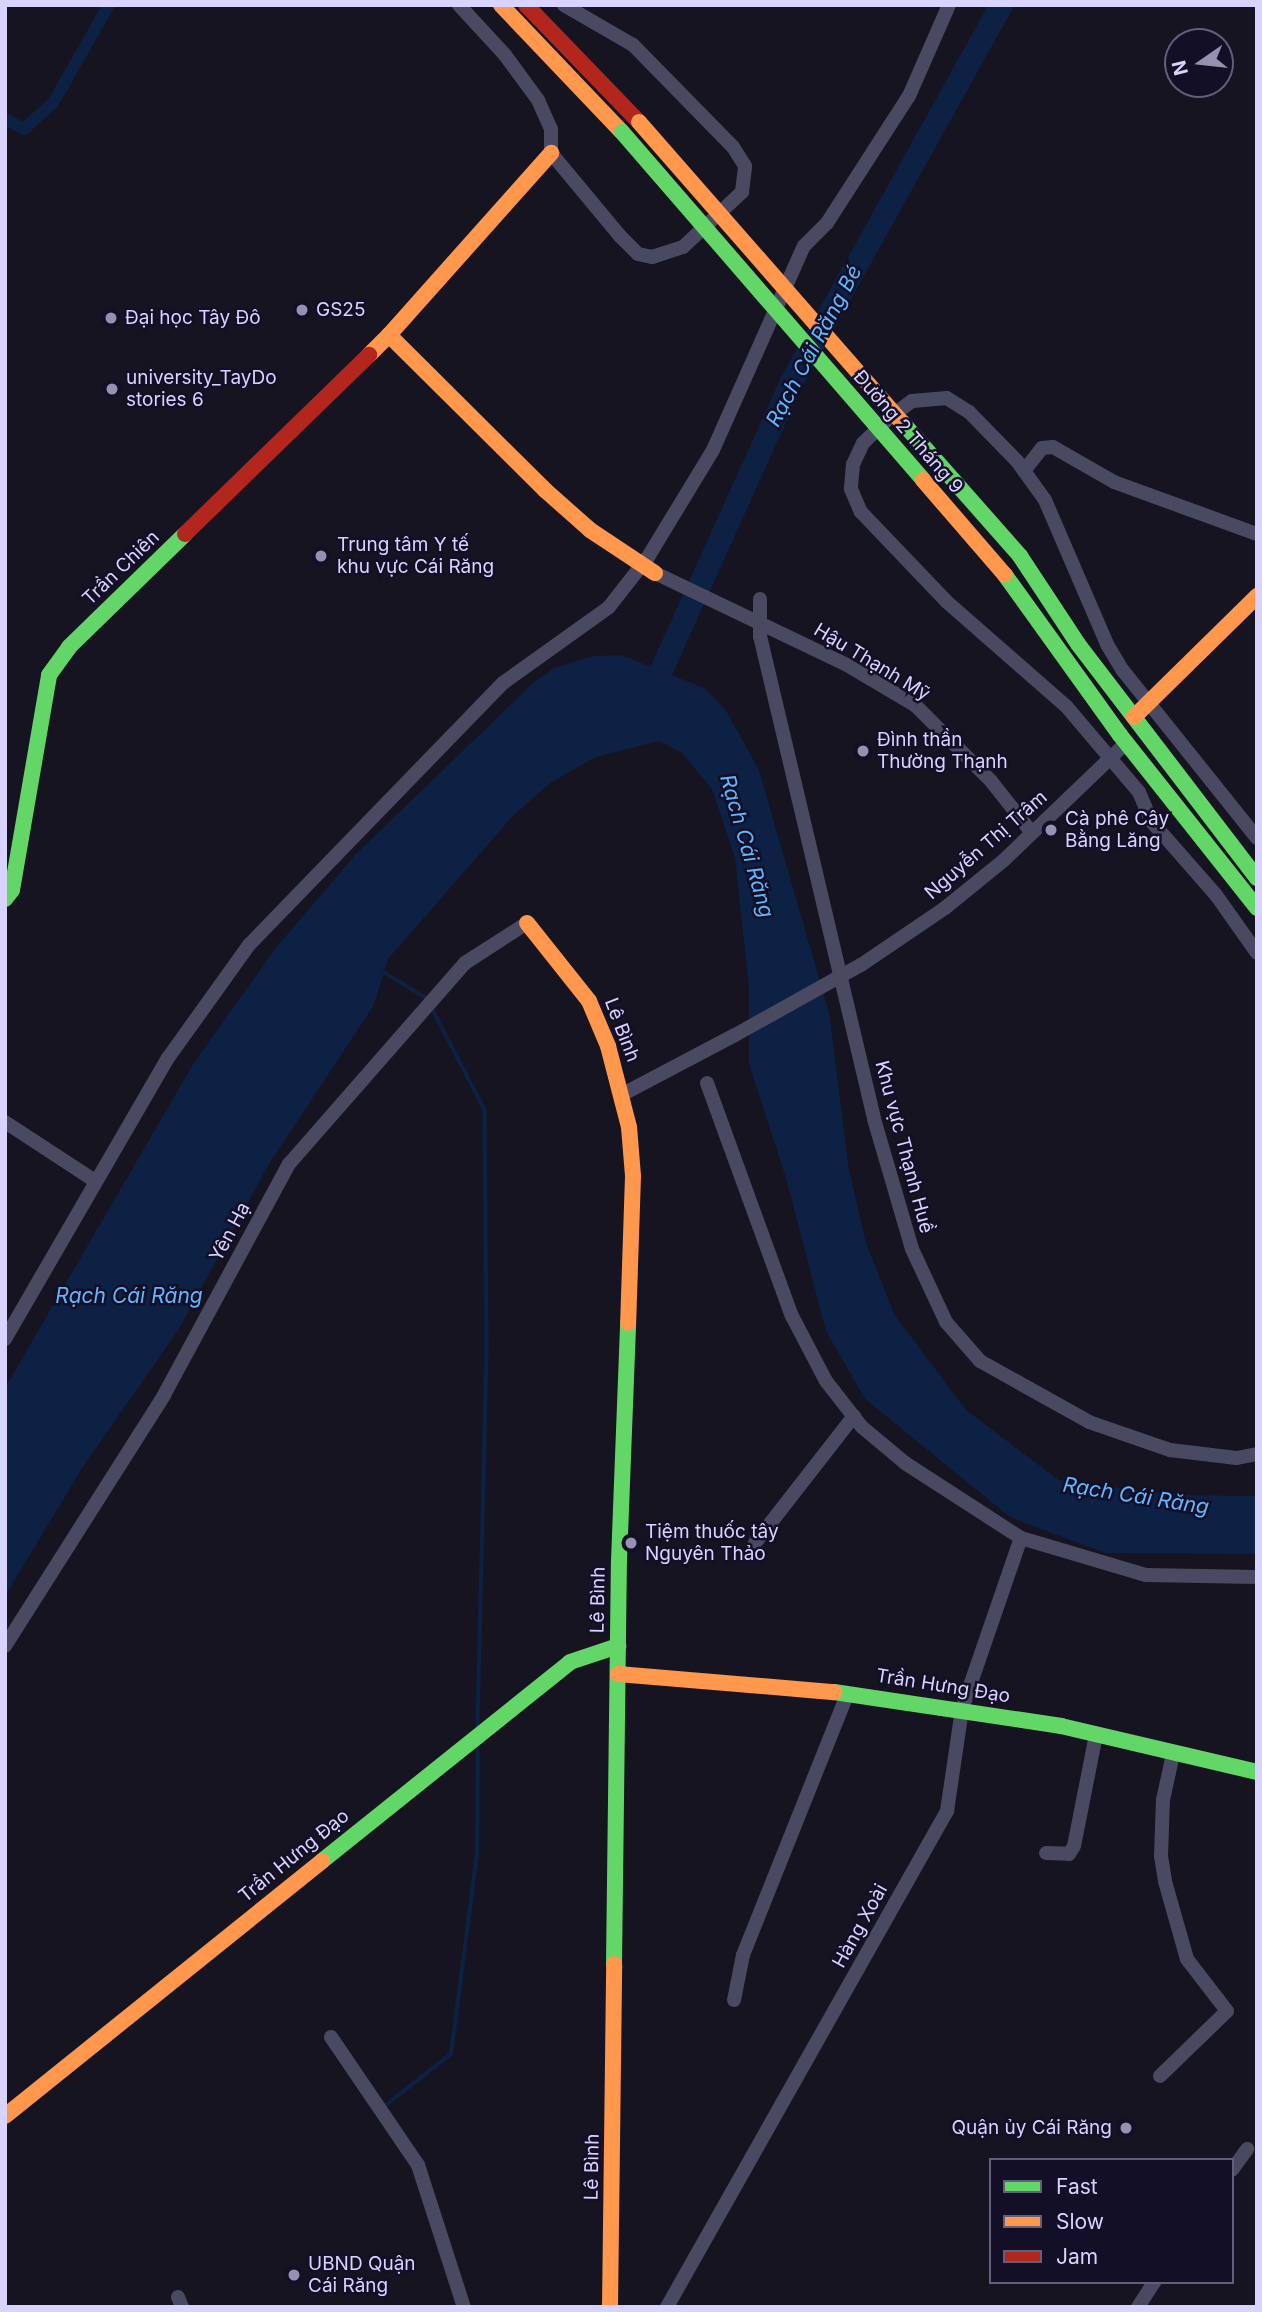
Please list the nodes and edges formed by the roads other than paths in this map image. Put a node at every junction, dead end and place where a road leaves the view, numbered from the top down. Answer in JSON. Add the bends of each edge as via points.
{"nodes":[{"id":1,"x":459,"y":5,"type":"edge"},
{"id":2,"x":501,"y":5,"type":"edge"},
{"id":3,"x":526,"y":5,"type":"edge"},
{"id":4,"x":564,"y":5,"type":"edge"},
{"id":5,"x":949,"y":5,"type":"edge"},
{"id":6,"x":551,"y":153,"type":"junction"},
{"id":7,"x":389,"y":335,"type":"junction"},
{"id":8,"x":1024,"y":471,"type":"junction"},
{"id":9,"x":1257,"y":534,"type":"edge"},
{"id":10,"x":648,"y":570,"type":"junction"},
{"id":11,"x":1257,"y":596,"type":"edge"},
{"id":12,"x":760,"y":598,"type":"dead end"},
{"id":13,"x":754,"y":625,"type":"junction"},
{"id":14,"x":1095,"y":667,"type":"junction"},
{"id":15,"x":1124,"y":671,"type":"junction"},
{"id":16,"x":1150,"y":702,"type":"junction"},
{"id":17,"x":1134,"y":717,"type":"junction"},
{"id":18,"x":1126,"y":743,"type":"junction"},
{"id":19,"x":1109,"y":760,"type":"junction"},
{"id":20,"x":1139,"y":792,"type":"junction"},
{"id":21,"x":1179,"y":810,"type":"junction"},
{"id":22,"x":1032,"y":833,"type":"junction"},
{"id":23,"x":1257,"y":838,"type":"edge"},
{"id":24,"x":11,"y":864,"type":"edge"},
{"id":25,"x":1257,"y":878,"type":"edge"},
{"id":26,"x":5,"y":899,"type":"edge"},
{"id":27,"x":1257,"y":908,"type":"edge"},
{"id":28,"x":527,"y":923,"type":"joint"},
{"id":29,"x":1257,"y":953,"type":"edge"},
{"id":30,"x":707,"y":1083,"type":"dead end"},
{"id":31,"x":623,"y":1094,"type":"junction"},
{"id":32,"x":5,"y":1122,"type":"edge"},
{"id":33,"x":95,"y":1181,"type":"junction"},
{"id":34,"x":5,"y":1339,"type":"edge"},
{"id":35,"x":854,"y":1416,"type":"junction"},
{"id":36,"x":1257,"y":1454,"type":"edge"},
{"id":37,"x":1021,"y":1538,"type":"junction"},
{"id":38,"x":755,"y":1543,"type":"dead end"},
{"id":39,"x":1257,"y":1577,"type":"edge"},
{"id":40,"x":5,"y":1646,"type":"edge"},
{"id":41,"x":618,"y":1646,"type":"junction"},
{"id":42,"x":618,"y":1674,"type":"junction"},
{"id":43,"x":848,"y":1693,"type":"junction"},
{"id":44,"x":962,"y":1709,"type":"junction"},
{"id":45,"x":1096,"y":1735,"type":"junction"},
{"id":46,"x":1172,"y":1754,"type":"junction"},
{"id":47,"x":1257,"y":1772,"type":"edge"},
{"id":48,"x":1046,"y":1853,"type":"dead end"},
{"id":49,"x":734,"y":2000,"type":"dead end"},
{"id":50,"x":331,"y":2037,"type":"dead end"},
{"id":51,"x":1160,"y":2076,"type":"dead end"},
{"id":52,"x":5,"y":2116,"type":"edge"},
{"id":53,"x":1247,"y":2149,"type":"dead end"},
{"id":54,"x":1234,"y":2167,"type":"edge"},
{"id":55,"x":1153,"y":2284,"type":"edge"},
{"id":56,"x":464,"y":2307,"type":"edge"},
{"id":57,"x":610,"y":2307,"type":"edge"},
{"id":58,"x":667,"y":2307,"type":"edge"},
{"id":59,"x":1138,"y":2307,"type":"edge"}],
"edges":[{"from":1,"to":6,"type":"street","via":[[538,100],[551,129]]},
{"from":2,"to":18,"type":"main road","name":"Đường 2 Tháng 9","bridge":true,"via":[[622,132],[1005,575]]},
{"from":3,"to":14,"type":"main road","name":"Đường 2 Tháng 9","bridge":true,"via":[[639,122],[1020,556]]},
{"from":4,"to":6,"type":"street","via":[[617,32],[653,64],[733,147],[746,166],[746,181],[742,192],[682,247],[652,257],[638,254],[620,236]]},
{"from":5,"to":10,"type":"street","via":[[909,96],[827,223],[804,246],[713,450]]},
{"from":6,"to":7,"type":"main road","name":"Trần Chiên"},
{"from":7,"to":10,"type":"main road","via":[[545,490]]},
{"from":7,"to":24,"type":"main road","name":"Trần Chiên","via":[[69,648],[49,675]]},
{"from":8,"to":9,"type":"street","via":[[1042,449],[1053,447],[1114,482]]},
{"from":8,"to":15,"type":"street","via":[[1045,500],[1107,644]]},
{"from":8,"to":19,"type":"street","via":[[969,412],[947,398],[930,397],[912,401],[863,443],[853,464],[851,489],[880,537],[947,602],[1045,683]]},
{"from":10,"to":13,"type":"street","name":"Hậu Thạnh Mỹ"},
{"from":10,"to":33,"type":"street","via":[[609,607],[503,683],[249,945],[168,1058]]},
{"from":11,"to":16,"type":"main road"},
{"from":12,"to":13,"type":"street","name":"Khu vực Thạnh Huề"},
{"from":13,"to":22,"type":"street","name":"Hậu Thạnh Mỹ","via":[[847,665],[915,705],[991,781]]},
{"from":13,"to":36,"type":"street","name":"Khu vực Thạnh Huề","via":[[874,1119],[912,1248],[946,1322],[980,1361],[1089,1422],[1170,1450],[1237,1458]]},
{"from":14,"to":15,"type":"street"},
{"from":14,"to":17,"type":"main road","name":"Đường 2 Tháng 9"},
{"from":15,"to":16,"type":"street"},
{"from":16,"to":17,"type":"main road"},
{"from":16,"to":23,"type":"street"},
{"from":17,"to":25,"type":"main road","name":"Đường 2 Tháng 9"},
{"from":18,"to":19,"type":"street","name":"Nguyễn Thị Trâm"},
{"from":18,"to":21,"type":"main road","name":"Đường 2 Tháng 9"},
{"from":19,"to":20,"type":"street"},
{"from":19,"to":22,"type":"street","name":"Nguyễn Thị Trâm"},
{"from":20,"to":21,"type":"street"},
{"from":20,"to":29,"type":"street","via":[[1152,822],[1216,895]]},
{"from":21,"to":27,"type":"main road","name":"Đường 2 Tháng 9"},
{"from":22,"to":31,"type":"street","name":"Nguyễn Thị Trâm","bridge":true,"via":[[945,908],[861,965]]},
{"from":24,"to":26,"type":"main road","name":"Trần Chiên","via":[[12,890]]},
{"from":28,"to":31,"type":"main road","name":"Lê Bình","via":[[589,1001]]},
{"from":28,"to":40,"type":"street","name":"Yên Hạ","via":[[465,963],[289,1164],[164,1395]]},
{"from":30,"to":35,"type":"street","via":[[792,1316],[826,1381]]},
{"from":31,"to":41,"type":"main road","name":"Lê Bình","via":[[633,1176]]},
{"from":32,"to":33,"type":"street"},
{"from":33,"to":34,"type":"street"},
{"from":35,"to":37,"type":"street","via":[[905,1463]]},
{"from":35,"to":38,"type":"street"},
{"from":37,"to":39,"type":"street","via":[[1146,1576]]},
{"from":37,"to":44,"type":"street","name":"Hàng Xoài"},
{"from":41,"to":42,"type":"main road","name":"Lê Bình"},
{"from":41,"to":52,"type":"main road","name":"Trần Hưng Đạo","via":[[570,1662]]},
{"from":42,"to":43,"type":"main road","name":"Trần Hưng Đạo"},
{"from":42,"to":57,"type":"main road","name":"Lê Bình"},
{"from":43,"to":44,"type":"main road","name":"Trần Hưng Đạo"},
{"from":43,"to":49,"type":"street","via":[[743,1955]]},
{"from":44,"to":45,"type":"main road","name":"Trần Hưng Đạo"},
{"from":44,"to":58,"type":"street","name":"Hàng Xoài","via":[[947,1811]]},
{"from":45,"to":46,"type":"main road","name":"Trần Hưng Đạo"},
{"from":45,"to":48,"type":"street","via":[[1074,1846],[1069,1854]]},
{"from":46,"to":47,"type":"main road","name":"Trần Hưng Đạo"},
{"from":46,"to":51,"type":"street","via":[[1163,1800],[1165,1881],[1187,1959],[1227,2011]]},
{"from":50,"to":56,"type":"street","via":[[418,2165]]},
{"from":53,"to":54,"type":"street"},
{"from":55,"to":59,"type":"street"}]}
